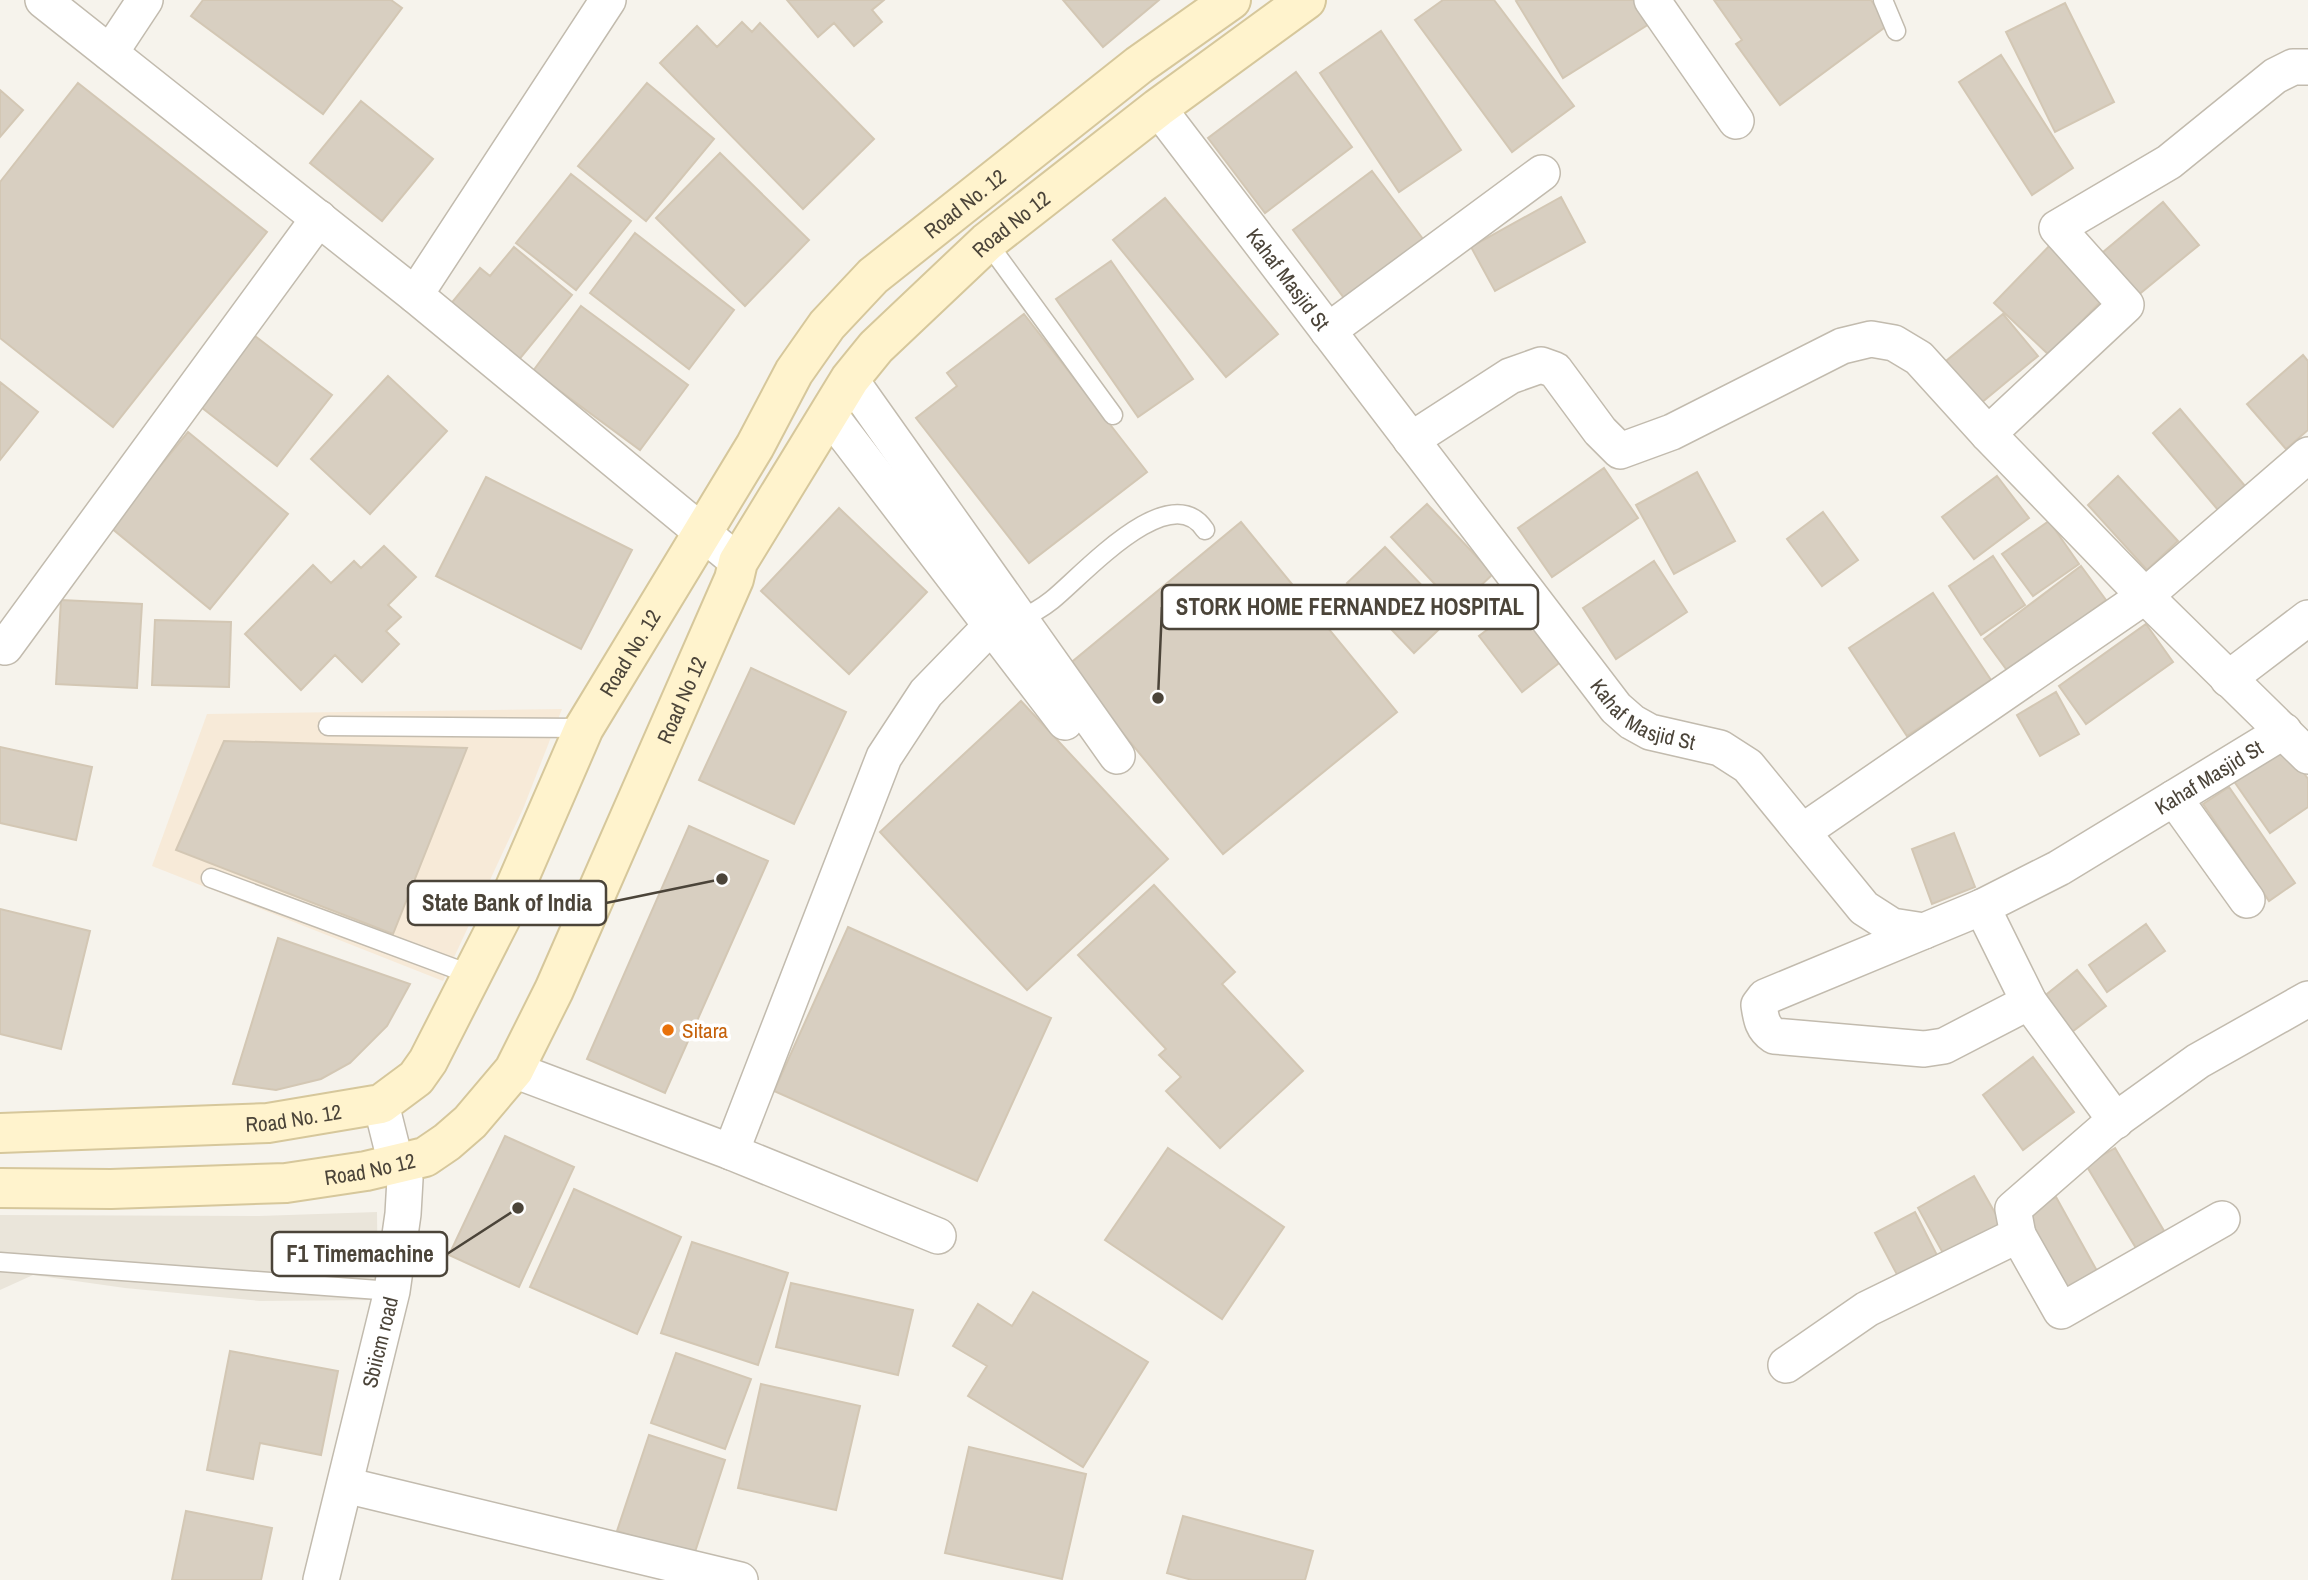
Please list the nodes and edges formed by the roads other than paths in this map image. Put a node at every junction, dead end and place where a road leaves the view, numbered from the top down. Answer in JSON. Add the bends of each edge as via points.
{"nodes":[{"id":1,"x":43,"y":0,"type":"edge"},
{"id":2,"x":145,"y":0,"type":"edge"},
{"id":3,"x":608,"y":0,"type":"edge"},
{"id":4,"x":1231,"y":0,"type":"edge"},
{"id":5,"x":1306,"y":0,"type":"edge"},
{"id":6,"x":1652,"y":0,"type":"edge"},
{"id":7,"x":1883,"y":0,"type":"edge"},
{"id":8,"x":1896,"y":31,"type":"dead end"},
{"id":9,"x":110,"y":53,"type":"junction"},
{"id":10,"x":2308,"y":68,"type":"edge"},
{"id":11,"x":1158,"y":108,"type":"junction"},
{"id":12,"x":1736,"y":121,"type":"dead end"},
{"id":13,"x":1542,"y":173,"type":"dead end"},
{"id":14,"x":319,"y":218,"type":"junction"},
{"id":15,"x":986,"y":242,"type":"junction"},
{"id":16,"x":415,"y":295,"type":"junction"},
{"id":17,"x":1328,"y":331,"type":"junction"},
{"id":18,"x":850,"y":379,"type":"junction"},
{"id":19,"x":829,"y":414,"type":"junction"},
{"id":20,"x":1113,"y":415,"type":"dead end"},
{"id":21,"x":1988,"y":434,"type":"junction"},
{"id":22,"x":1411,"y":440,"type":"junction"},
{"id":23,"x":2308,"y":455,"type":"edge"},
{"id":24,"x":1205,"y":530,"type":"dead end"},
{"id":25,"x":702,"y":535,"type":"junction"},
{"id":26,"x":738,"y":562,"type":"junction"},
{"id":27,"x":2145,"y":596,"type":"junction"},
{"id":28,"x":2308,"y":618,"type":"edge"},
{"id":29,"x":1005,"y":622,"type":"junction"},
{"id":30,"x":2,"y":652,"type":"edge"},
{"id":31,"x":2228,"y":678,"type":"junction"},
{"id":32,"x":328,"y":726,"type":"dead end"},
{"id":33,"x":584,"y":728,"type":"junction"},
{"id":34,"x":2284,"y":731,"type":"junction"},
{"id":35,"x":1074,"y":733,"type":"dead end"},
{"id":36,"x":1117,"y":756,"type":"dead end"},
{"id":37,"x":2308,"y":756,"type":"edge"},
{"id":38,"x":2174,"y":798,"type":"junction"},
{"id":39,"x":1802,"y":832,"type":"junction"},
{"id":40,"x":211,"y":878,"type":"dead end"},
{"id":41,"x":2246,"y":900,"type":"dead end"},
{"id":42,"x":1982,"y":907,"type":"junction"},
{"id":43,"x":1924,"y":931,"type":"junction"},
{"id":44,"x":472,"y":975,"type":"junction"},
{"id":45,"x":2308,"y":999,"type":"edge"},
{"id":46,"x":2029,"y":1002,"type":"junction"},
{"id":47,"x":514,"y":1070,"type":"junction"},
{"id":48,"x":381,"y":1104,"type":"junction"},
{"id":49,"x":2116,"y":1121,"type":"junction"},
{"id":50,"x":0,"y":1133,"type":"edge"},
{"id":51,"x":731,"y":1153,"type":"junction"},
{"id":52,"x":396,"y":1164,"type":"junction"},
{"id":53,"x":0,"y":1188,"type":"edge"},
{"id":54,"x":2222,"y":1219,"type":"dead end"},
{"id":55,"x":2018,"y":1235,"type":"junction"},
{"id":56,"x":938,"y":1236,"type":"dead end"},
{"id":57,"x":0,"y":1262,"type":"edge"},
{"id":58,"x":392,"y":1291,"type":"junction"},
{"id":59,"x":1786,"y":1365,"type":"dead end"},
{"id":60,"x":345,"y":1485,"type":"junction"},
{"id":61,"x":321,"y":1580,"type":"edge"},
{"id":62,"x":740,"y":1580,"type":"edge"}],
"edges":[{"from":1,"to":9,"type":"street"},
{"from":2,"to":9,"type":"street"},
{"from":3,"to":16,"type":"street"},
{"from":4,"to":25,"type":"main road","name":"Road No. 12","via":[[1139,65],[873,276],[827,325],[794,372]]},
{"from":5,"to":11,"type":"main road","name":"Road No 12"},
{"from":6,"to":12,"type":"street"},
{"from":7,"to":8,"type":"lane"},
{"from":9,"to":14,"type":"street"},
{"from":10,"to":21,"type":"street","via":[[2293,67],[2275,76],[2169,162],[2057,228],[2126,305]]},
{"from":11,"to":15,"type":"main road","name":"Road No 12"},
{"from":11,"to":17,"type":"street","name":"Kahaf Masjid St"},
{"from":13,"to":17,"type":"street"},
{"from":14,"to":16,"type":"street"},
{"from":14,"to":30,"type":"street"},
{"from":15,"to":18,"type":"main road","name":"Road No 12","via":[[876,347]]},
{"from":15,"to":20,"type":"lane"},
{"from":16,"to":25,"type":"street"},
{"from":17,"to":22,"type":"street","name":"Kahaf Masjid St"},
{"from":18,"to":19,"type":"main road","name":"Road No 12"},
{"from":18,"to":29,"type":"street"},
{"from":19,"to":26,"type":"main road","name":"Road No 12"},
{"from":19,"to":29,"type":"street"},
{"from":21,"to":22,"type":"street","via":[[1919,358],[1894,343],[1871,339],[1842,346],[1672,432],[1620,451],[1555,370],[1541,365],[1510,376]]},
{"from":21,"to":27,"type":"street"},
{"from":22,"to":39,"type":"street","name":"Kahaf Masjid St","via":[[1616,708],[1650,733],[1720,748],[1748,766]]},
{"from":23,"to":27,"type":"street"},
{"from":24,"to":29,"type":"lane","via":[[1188,516],[1165,514],[1130,534],[1036,612]]},
{"from":25,"to":26,"type":"street"},
{"from":25,"to":33,"type":"main road","name":"Road No. 12"},
{"from":26,"to":47,"type":"main road","name":"Road No 12","via":[[646,783]]},
{"from":27,"to":31,"type":"street"},
{"from":27,"to":39,"type":"street"},
{"from":28,"to":31,"type":"street"},
{"from":29,"to":35,"type":"street"},
{"from":29,"to":36,"type":"street"},
{"from":29,"to":51,"type":"street","via":[[926,693],[884,757]]},
{"from":31,"to":34,"type":"street"},
{"from":32,"to":33,"type":"lane"},
{"from":33,"to":44,"type":"main road","name":"Road No. 12"},
{"from":34,"to":37,"type":"street"},
{"from":34,"to":38,"type":"street","name":"Kahaf Masjid St"},
{"from":38,"to":41,"type":"street"},
{"from":38,"to":42,"type":"street","name":"Kahaf Masjid St","via":[[2059,868]]},
{"from":39,"to":43,"type":"street","name":"Kahaf Masjid St","via":[[1864,908],[1892,926]]},
{"from":40,"to":44,"type":"lane"},
{"from":42,"to":43,"type":"street","name":"Kahaf Masjid St"},
{"from":42,"to":46,"type":"street"},
{"from":43,"to":46,"type":"street","via":[[1765,997],[1759,1005],[1766,1031],[1773,1036],[1924,1049],[1944,1046]]},
{"from":44,"to":48,"type":"main road","name":"Road No. 12","via":[[428,1061],[416,1078]]},
{"from":45,"to":49,"type":"street","via":[[2197,1061]]},
{"from":46,"to":49,"type":"street"},
{"from":47,"to":51,"type":"street"},
{"from":47,"to":52,"type":"main road","name":"Road No 12","via":[[447,1142],[425,1157]]},
{"from":48,"to":50,"type":"main road","name":"Road No. 12","via":[[268,1122]]},
{"from":48,"to":52,"type":"street","name":"Sbiicm road"},
{"from":49,"to":55,"type":"street","via":[[2014,1209]]},
{"from":51,"to":56,"type":"street"},
{"from":52,"to":53,"type":"main road","name":"Road No 12","via":[[286,1183]]},
{"from":52,"to":58,"type":"street","name":"Sbiicm road","via":[[405,1178]]},
{"from":54,"to":55,"type":"street","via":[[2061,1311]]},
{"from":55,"to":59,"type":"street","via":[[1867,1309]]},
{"from":57,"to":58,"type":"lane"},
{"from":58,"to":60,"type":"street","name":"Sbiicm road"},
{"from":60,"to":61,"type":"street","name":"Sbiicm road"},
{"from":60,"to":62,"type":"street"}]}
